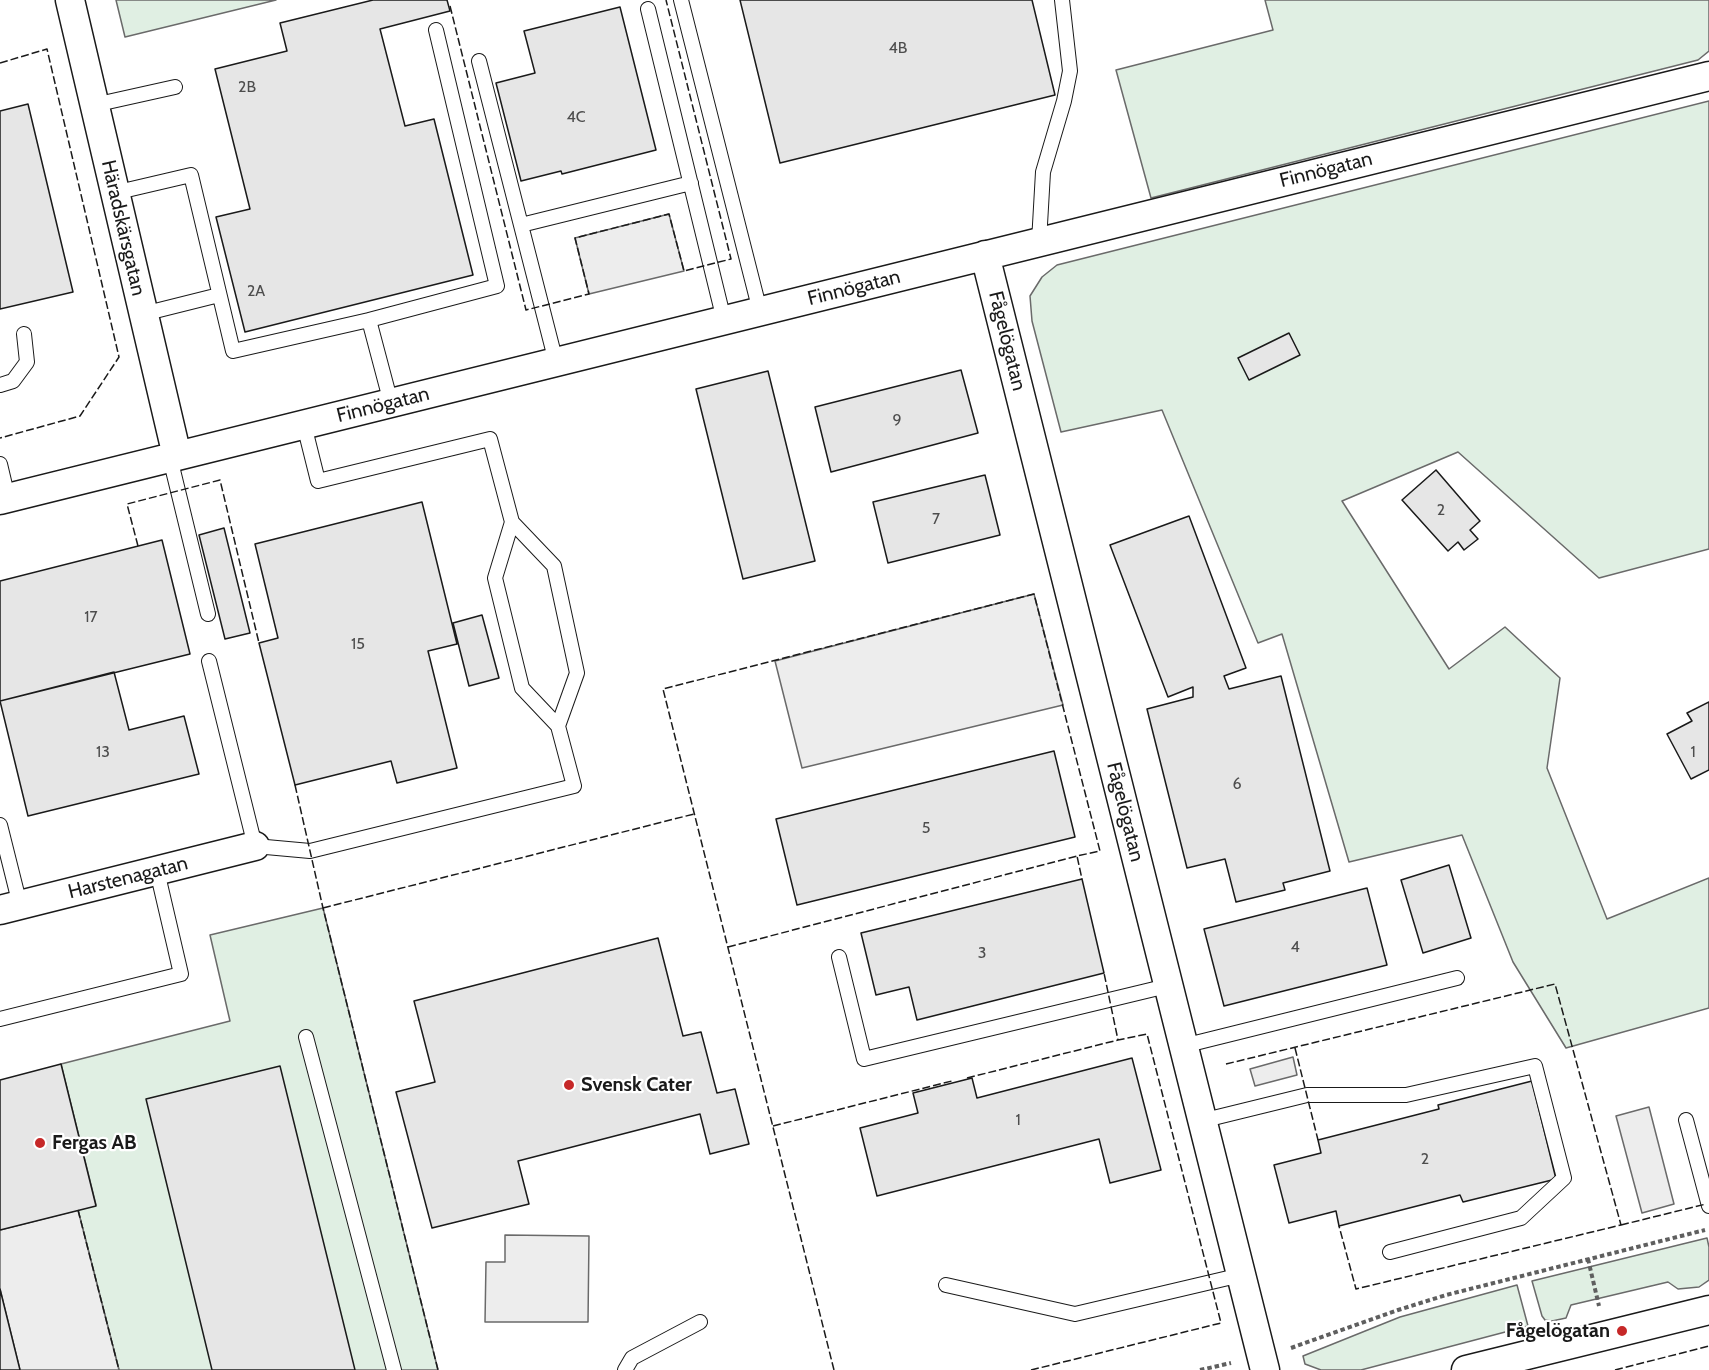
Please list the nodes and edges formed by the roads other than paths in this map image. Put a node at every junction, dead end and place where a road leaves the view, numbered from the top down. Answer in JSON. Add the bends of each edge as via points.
{"nodes":[{"id":1,"x":70,"y":0,"type":"edge"},
{"id":2,"x":681,"y":0,"type":"edge"},
{"id":3,"x":1062,"y":0,"type":"edge"},
{"id":4,"x":648,"y":9,"type":"dead end"},
{"id":5,"x":436,"y":30,"type":"dead end"},
{"id":6,"x":479,"y":61,"type":"dead end"},
{"id":7,"x":1709,"y":76,"type":"edge"},
{"id":8,"x":175,"y":87,"type":"dead end"},
{"id":9,"x":94,"y":105,"type":"junction"},
{"id":10,"x":691,"y":183,"type":"junction"},
{"id":11,"x":114,"y":193,"type":"junction"},
{"id":12,"x":521,"y":225,"type":"junction"},
{"id":13,"x":1040,"y":242,"type":"junction"},
{"id":14,"x":985,"y":255,"type":"junction"},
{"id":15,"x":219,"y":295,"type":"junction"},
{"id":16,"x":760,"y":311,"type":"junction"},
{"id":17,"x":143,"y":314,"type":"junction"},
{"id":18,"x":369,"y":320,"type":"junction"},
{"id":19,"x":724,"y":320,"type":"junction"},
{"id":20,"x":24,"y":334,"type":"dead end"},
{"id":21,"x":556,"y":362,"type":"junction"},
{"id":22,"x":0,"y":385,"type":"edge"},
{"id":23,"x":391,"y":403,"type":"junction"},
{"id":24,"x":304,"y":425,"type":"junction"},
{"id":25,"x":173,"y":457,"type":"junction"},
{"id":26,"x":0,"y":464,"type":"edge"},
{"id":27,"x":4,"y":499,"type":"edge"},
{"id":28,"x":512,"y":522,"type":"junction"},
{"id":29,"x":208,"y":614,"type":"dead end"},
{"id":30,"x":209,"y":661,"type":"dead end"},
{"id":31,"x":558,"y":726,"type":"junction"},
{"id":32,"x":0,"y":825,"type":"edge"},
{"id":33,"x":255,"y":846,"type":"junction"},
{"id":34,"x":157,"y":871,"type":"junction"},
{"id":35,"x":10,"y":907,"type":"edge"},
{"id":36,"x":838,"y":957,"type":"dead end"},
{"id":37,"x":1457,"y":978,"type":"dead end"},
{"id":38,"x":1167,"y":986,"type":"junction"},
{"id":39,"x":0,"y":1019,"type":"edge"},
{"id":40,"x":306,"y":1037,"type":"dead end"},
{"id":41,"x":1183,"y":1046,"type":"junction"},
{"id":42,"x":1686,"y":1120,"type":"dead end"},
{"id":43,"x":1201,"y":1121,"type":"junction"},
{"id":44,"x":1709,"y":1206,"type":"edge"},
{"id":45,"x":1390,"y":1252,"type":"dead end"},
{"id":46,"x":1241,"y":1275,"type":"junction"},
{"id":47,"x":945,"y":1285,"type":"dead end"},
{"id":48,"x":1709,"y":1310,"type":"edge"},
{"id":49,"x":700,"y":1322,"type":"dead end"},
{"id":50,"x":1263,"y":1363,"type":"edge"},
{"id":51,"x":394,"y":1370,"type":"edge"},
{"id":52,"x":626,"y":1370,"type":"edge"},
{"id":53,"x":1469,"y":1370,"type":"edge"}],
"edges":[{"from":1,"to":9,"type":"street","name":"Häradskärsgatan"},
{"from":2,"to":16,"type":"lane"},
{"from":3,"to":13,"type":"lane","via":[[1070,71],[1042,172]]},
{"from":4,"to":10,"type":"lane"},
{"from":5,"to":18,"type":"lane","via":[[497,286]]},
{"from":6,"to":12,"type":"lane"},
{"from":7,"to":13,"type":"street","name":"Finnögatan"},
{"from":8,"to":9,"type":"lane"},
{"from":9,"to":11,"type":"street","name":"Häradskärsgatan"},
{"from":10,"to":12,"type":"lane"},
{"from":10,"to":19,"type":"lane"},
{"from":11,"to":15,"type":"lane","via":[[191,175]]},
{"from":11,"to":17,"type":"street","name":"Häradskärsgatan"},
{"from":12,"to":21,"type":"lane"},
{"from":13,"to":14,"type":"street","name":"Finnögatan"},
{"from":14,"to":16,"type":"street","name":"Finnögatan"},
{"from":14,"to":38,"type":"street","name":"Fågelögatan"},
{"from":15,"to":17,"type":"lane"},
{"from":15,"to":18,"type":"lane","via":[[232,351]]},
{"from":16,"to":19,"type":"street","name":"Finnögatan"},
{"from":17,"to":25,"type":"street","name":"Häradskärsgatan"},
{"from":18,"to":23,"type":"lane"},
{"from":19,"to":21,"type":"street","name":"Finnögatan"},
{"from":20,"to":22,"type":"lane","via":[[27,362],[13,381]]},
{"from":21,"to":23,"type":"street","name":"Finnögatan"},
{"from":23,"to":24,"type":"street","name":"Finnögatan"},
{"from":24,"to":25,"type":"street","name":"Finnögatan"},
{"from":24,"to":28,"type":"lane","via":[[318,481],[490,439]]},
{"from":25,"to":27,"type":"street","name":"Finnögatan"},
{"from":25,"to":29,"type":"lane"},
{"from":26,"to":27,"type":"lane"},
{"from":28,"to":31,"type":"lane","via":[[495,578],[522,688]]},
{"from":28,"to":31,"type":"lane","via":[[554,566],[577,673]]},
{"from":30,"to":33,"type":"lane"},
{"from":31,"to":33,"type":"lane","via":[[574,786],[310,851]]},
{"from":32,"to":35,"type":"lane"},
{"from":33,"to":34,"type":"street","name":"Harstenagatan"},
{"from":34,"to":35,"type":"street","name":"Harstenagatan"},
{"from":34,"to":39,"type":"lane","via":[[181,974]]},
{"from":36,"to":38,"type":"lane","via":[[864,1059]]},
{"from":37,"to":41,"type":"lane"},
{"from":38,"to":41,"type":"street","name":"Fågelögatan"},
{"from":40,"to":51,"type":"lane"},
{"from":41,"to":43,"type":"street","name":"Fågelögatan"},
{"from":42,"to":44,"type":"lane"},
{"from":43,"to":45,"type":"lane","via":[[1307,1095],[1406,1095],[1535,1066],[1564,1178],[1521,1218]]},
{"from":43,"to":46,"type":"street","name":"Fågelögatan"},
{"from":46,"to":47,"type":"lane","via":[[1075,1314]]},
{"from":46,"to":50,"type":"street","name":"Fågelögatan"},
{"from":48,"to":53,"type":"street"},
{"from":49,"to":52,"type":"lane","via":[[632,1358]]}]}
